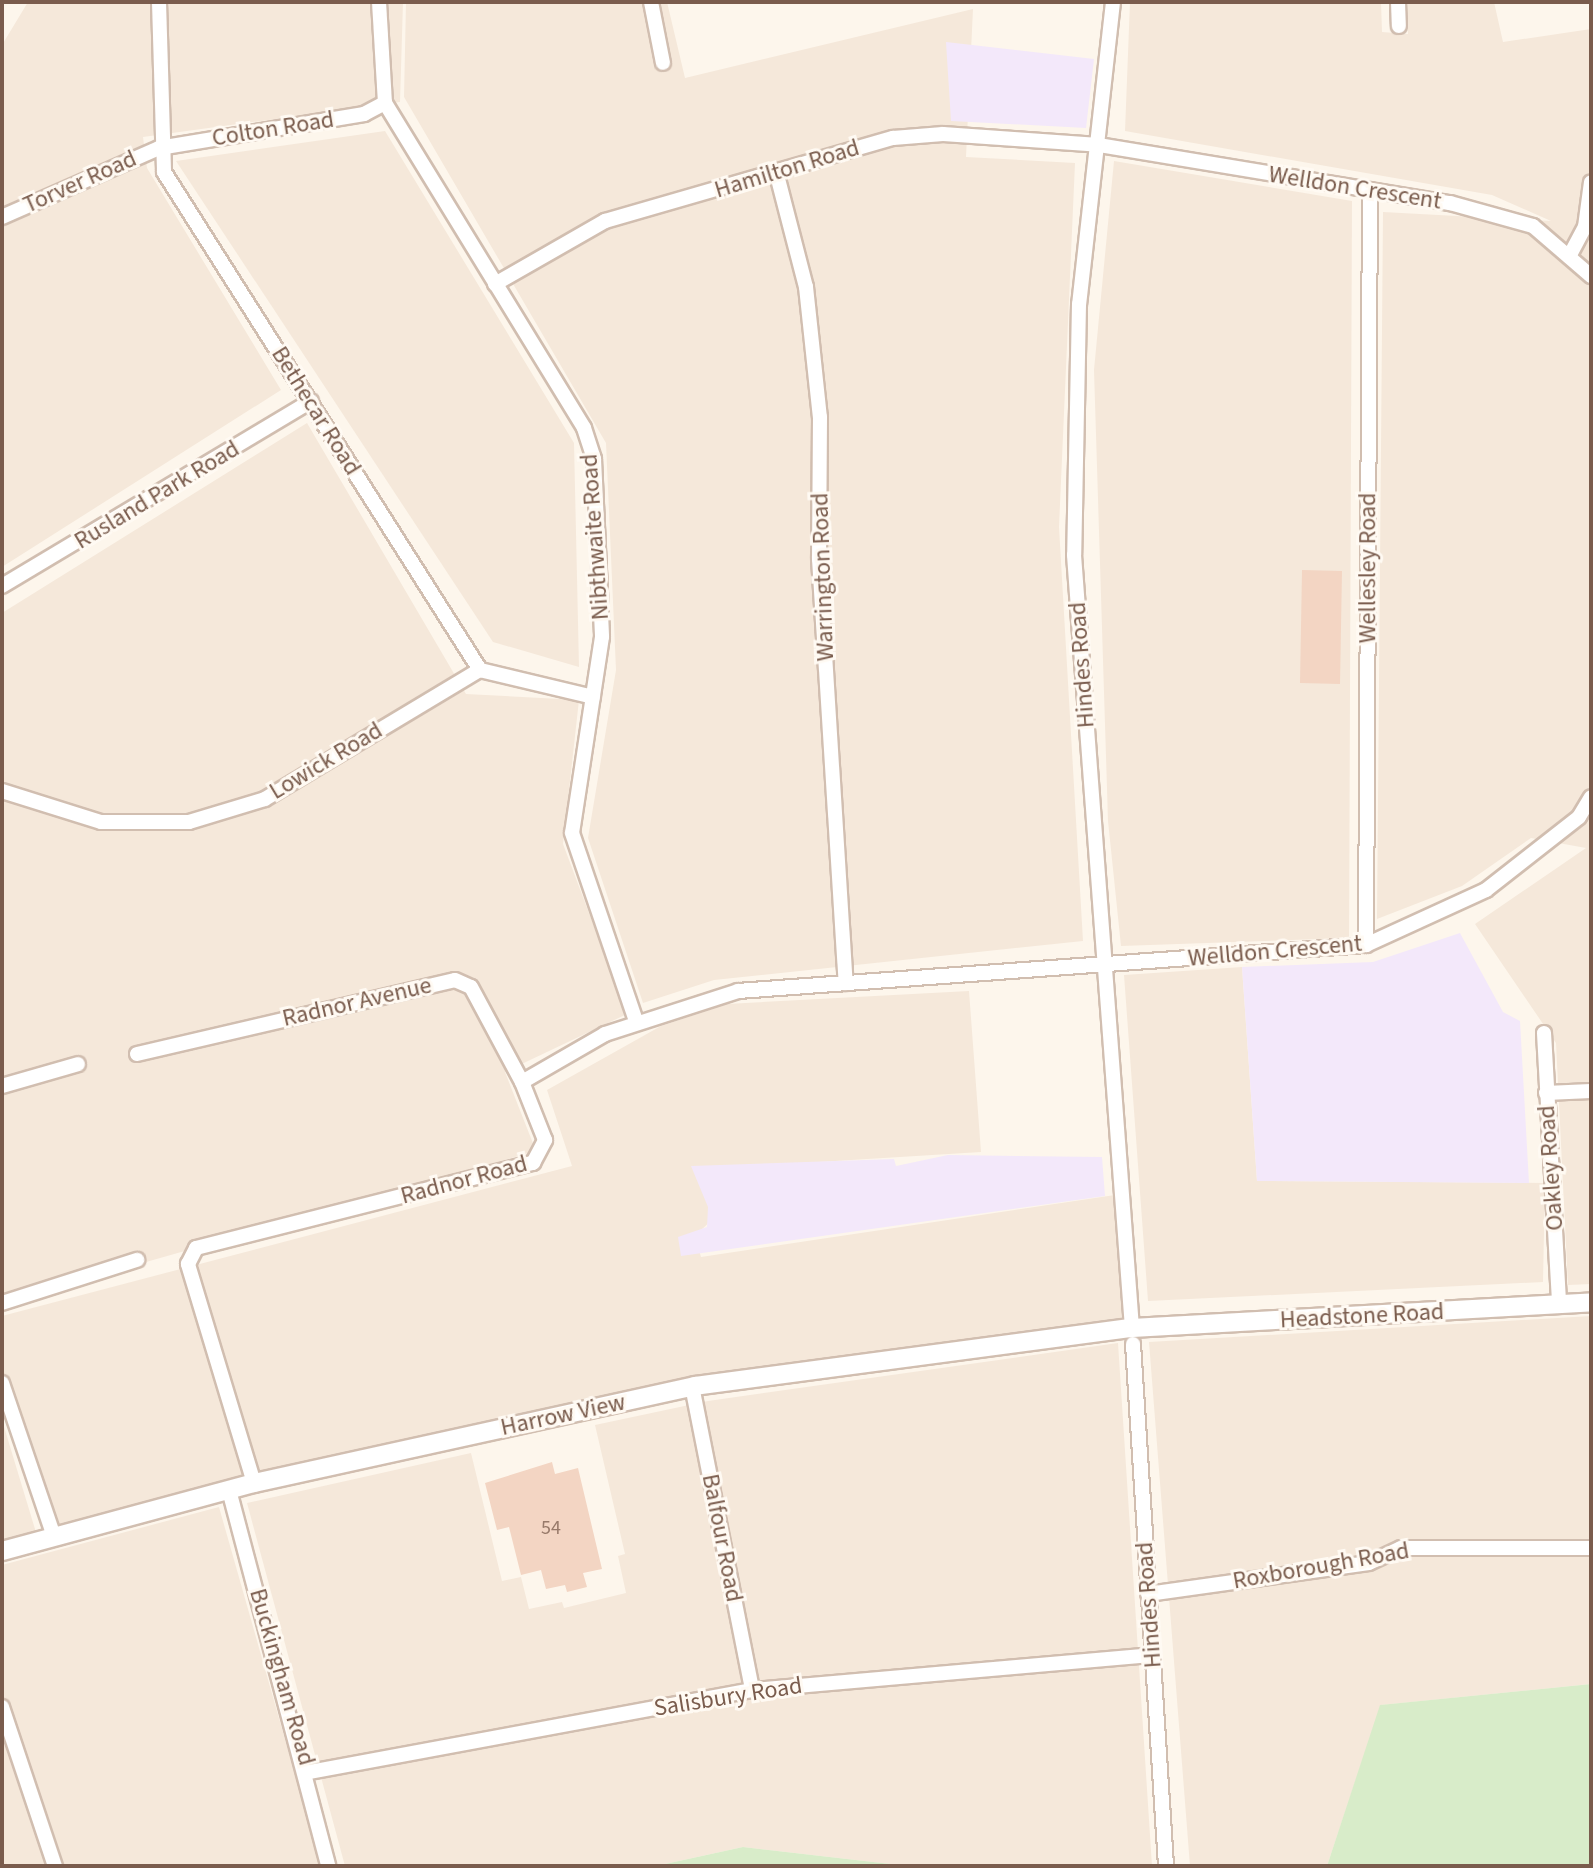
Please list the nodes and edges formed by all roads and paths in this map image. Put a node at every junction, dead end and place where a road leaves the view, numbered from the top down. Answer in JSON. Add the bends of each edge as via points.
{"nodes":[{"id":1,"x":159,"y":2,"type":"edge"},
{"id":2,"x":379,"y":2,"type":"edge"},
{"id":3,"x":651,"y":2,"type":"edge"},
{"id":4,"x":1113,"y":2,"type":"edge"},
{"id":5,"x":1398,"y":2,"type":"edge"},
{"id":6,"x":1399,"y":26,"type":"dead end"},
{"id":7,"x":663,"y":63,"type":"dead end"},
{"id":8,"x":385,"y":103,"type":"junction"},
{"id":9,"x":1099,"y":145,"type":"junction"},
{"id":10,"x":159,"y":148,"type":"junction"},
{"id":11,"x":777,"y":175,"type":"junction"},
{"id":12,"x":1591,"y":182,"type":"edge"},
{"id":13,"x":1370,"y":190,"type":"junction"},
{"id":14,"x":2,"y":217,"type":"edge"},
{"id":15,"x":1571,"y":253,"type":"junction"},
{"id":16,"x":1591,"y":276,"type":"edge"},
{"id":17,"x":495,"y":284,"type":"junction"},
{"id":18,"x":311,"y":401,"type":"junction"},
{"id":19,"x":2,"y":586,"type":"edge"},
{"id":20,"x":480,"y":670,"type":"junction"},
{"id":21,"x":593,"y":697,"type":"junction"},
{"id":22,"x":2,"y":791,"type":"edge"},
{"id":23,"x":1591,"y":797,"type":"edge"},
{"id":24,"x":1585,"y":820,"type":"edge"},
{"id":25,"x":1366,"y":945,"type":"junction"},
{"id":26,"x":1102,"y":965,"type":"junction"},
{"id":27,"x":846,"y":983,"type":"junction"},
{"id":28,"x":636,"y":1021,"type":"junction"},
{"id":29,"x":1544,"y":1033,"type":"dead end"},
{"id":30,"x":137,"y":1054,"type":"dead end"},
{"id":31,"x":78,"y":1064,"type":"dead end"},
{"id":32,"x":522,"y":1082,"type":"junction"},
{"id":33,"x":2,"y":1086,"type":"edge"},
{"id":34,"x":1591,"y":1091,"type":"edge"},
{"id":35,"x":1546,"y":1093,"type":"junction"},
{"id":36,"x":137,"y":1260,"type":"dead end"},
{"id":37,"x":1591,"y":1302,"type":"edge"},
{"id":38,"x":2,"y":1303,"type":"edge"},
{"id":39,"x":1559,"y":1304,"type":"junction"},
{"id":40,"x":1133,"y":1336,"type":"junction"},
{"id":41,"x":2,"y":1383,"type":"edge"},
{"id":42,"x":692,"y":1386,"type":"junction"},
{"id":43,"x":254,"y":1483,"type":"junction"},
{"id":44,"x":229,"y":1490,"type":"junction"},
{"id":45,"x":54,"y":1537,"type":"junction"},
{"id":46,"x":1591,"y":1548,"type":"edge"},
{"id":47,"x":2,"y":1551,"type":"edge"},
{"id":48,"x":1148,"y":1594,"type":"junction"},
{"id":49,"x":1152,"y":1655,"type":"junction"},
{"id":50,"x":752,"y":1690,"type":"junction"},
{"id":51,"x":2,"y":1707,"type":"edge"},
{"id":52,"x":309,"y":1772,"type":"junction"},
{"id":53,"x":55,"y":1866,"type":"edge"},
{"id":54,"x":328,"y":1866,"type":"edge"},
{"id":55,"x":1166,"y":1866,"type":"edge"}],
"edges":[{"from":1,"to":10,"type":"street","name":"Bethecar Road"},
{"from":2,"to":8,"type":"street","name":"Nibthwaite Road"},
{"from":3,"to":7,"type":"street"},
{"from":4,"to":9,"type":"street","name":"Hindes Road"},
{"from":5,"to":6,"type":"street"},
{"from":8,"to":10,"type":"street","name":"Colton Road","via":[[364,114]]},
{"from":8,"to":17,"type":"street","name":"Nibthwaite Road"},
{"from":9,"to":11,"type":"street","name":"Hamilton Road","via":[[987,135],[893,138]]},
{"from":9,"to":13,"type":"street","name":"Welldon Crescent"},
{"from":9,"to":26,"type":"street","name":"Hindes Road","via":[[1079,304],[1074,555]]},
{"from":10,"to":14,"type":"street","name":"Torver Road"},
{"from":10,"to":18,"type":"street","name":"Bethecar Road","via":[[164,172]]},
{"from":11,"to":17,"type":"street","name":"Hamilton Road","via":[[605,221]]},
{"from":11,"to":27,"type":"street","name":"Warrington Road","via":[[806,287],[820,417],[819,559]]},
{"from":12,"to":15,"type":"street","via":[[1585,227]]},
{"from":13,"to":15,"type":"street","name":"Welldon Crescent","via":[[1533,226]]},
{"from":13,"to":25,"type":"street","name":"Wellesley Road"},
{"from":15,"to":16,"type":"street","name":"Welldon Crescent"},
{"from":17,"to":21,"type":"street","name":"Nibthwaite Road","via":[[584,428],[594,459],[602,637]]},
{"from":18,"to":19,"type":"street","name":"Rusland Park Road"},
{"from":18,"to":20,"type":"street","name":"Bethecar Road"},
{"from":20,"to":21,"type":"street"},
{"from":20,"to":22,"type":"street","name":"Lowick Road","via":[[265,799],[189,822],[101,822]]},
{"from":21,"to":28,"type":"street","name":"Nibthwaite Road","via":[[572,833]]},
{"from":23,"to":24,"type":"street","name":"Welldon Crescent"},
{"from":24,"to":25,"type":"street","name":"Welldon Crescent","via":[[1486,890]]},
{"from":25,"to":26,"type":"street","name":"Welldon Crescent"},
{"from":26,"to":27,"type":"street"},
{"from":26,"to":40,"type":"street","name":"Hindes Road"},
{"from":27,"to":28,"type":"street","via":[[709,996]]},
{"from":28,"to":32,"type":"street"},
{"from":29,"to":35,"type":"street","name":"Oakley Road"},
{"from":30,"to":32,"type":"street","name":"Radnor Avenue","via":[[455,980],[471,987]]},
{"from":31,"to":33,"type":"street"},
{"from":32,"to":43,"type":"street","name":"Radnor Road","via":[[545,1140],[533,1163],[196,1248],[188,1264]]},
{"from":34,"to":35,"type":"street"},
{"from":35,"to":39,"type":"street","name":"Oakley Road"},
{"from":36,"to":38,"type":"street"},
{"from":37,"to":39,"type":"street","name":"Headstone Road"},
{"from":39,"to":40,"type":"street","name":"Headstone Road"},
{"from":40,"to":42,"type":"street","name":"Harrow View"},
{"from":40,"to":48,"type":"street","name":"Hindes Road"},
{"from":41,"to":45,"type":"street"},
{"from":42,"to":43,"type":"street","name":"Harrow View"},
{"from":42,"to":50,"type":"street","name":"Balfour Road"},
{"from":43,"to":44,"type":"street","name":"Harrow View"},
{"from":44,"to":45,"type":"street","name":"Harrow View"},
{"from":44,"to":52,"type":"street","name":"Buckingham Road"},
{"from":45,"to":47,"type":"street","name":"Harrow View"},
{"from":46,"to":48,"type":"street","name":"Roxborough Road","via":[[1401,1548],[1369,1563]]},
{"from":48,"to":49,"type":"street","name":"Hindes Road"},
{"from":49,"to":50,"type":"street","name":"Salisbury Road"},
{"from":49,"to":55,"type":"street","name":"Hindes Road"},
{"from":50,"to":52,"type":"street","name":"Salisbury Road"},
{"from":51,"to":53,"type":"street"},
{"from":52,"to":54,"type":"street","name":"Buckingham Road"}]}
